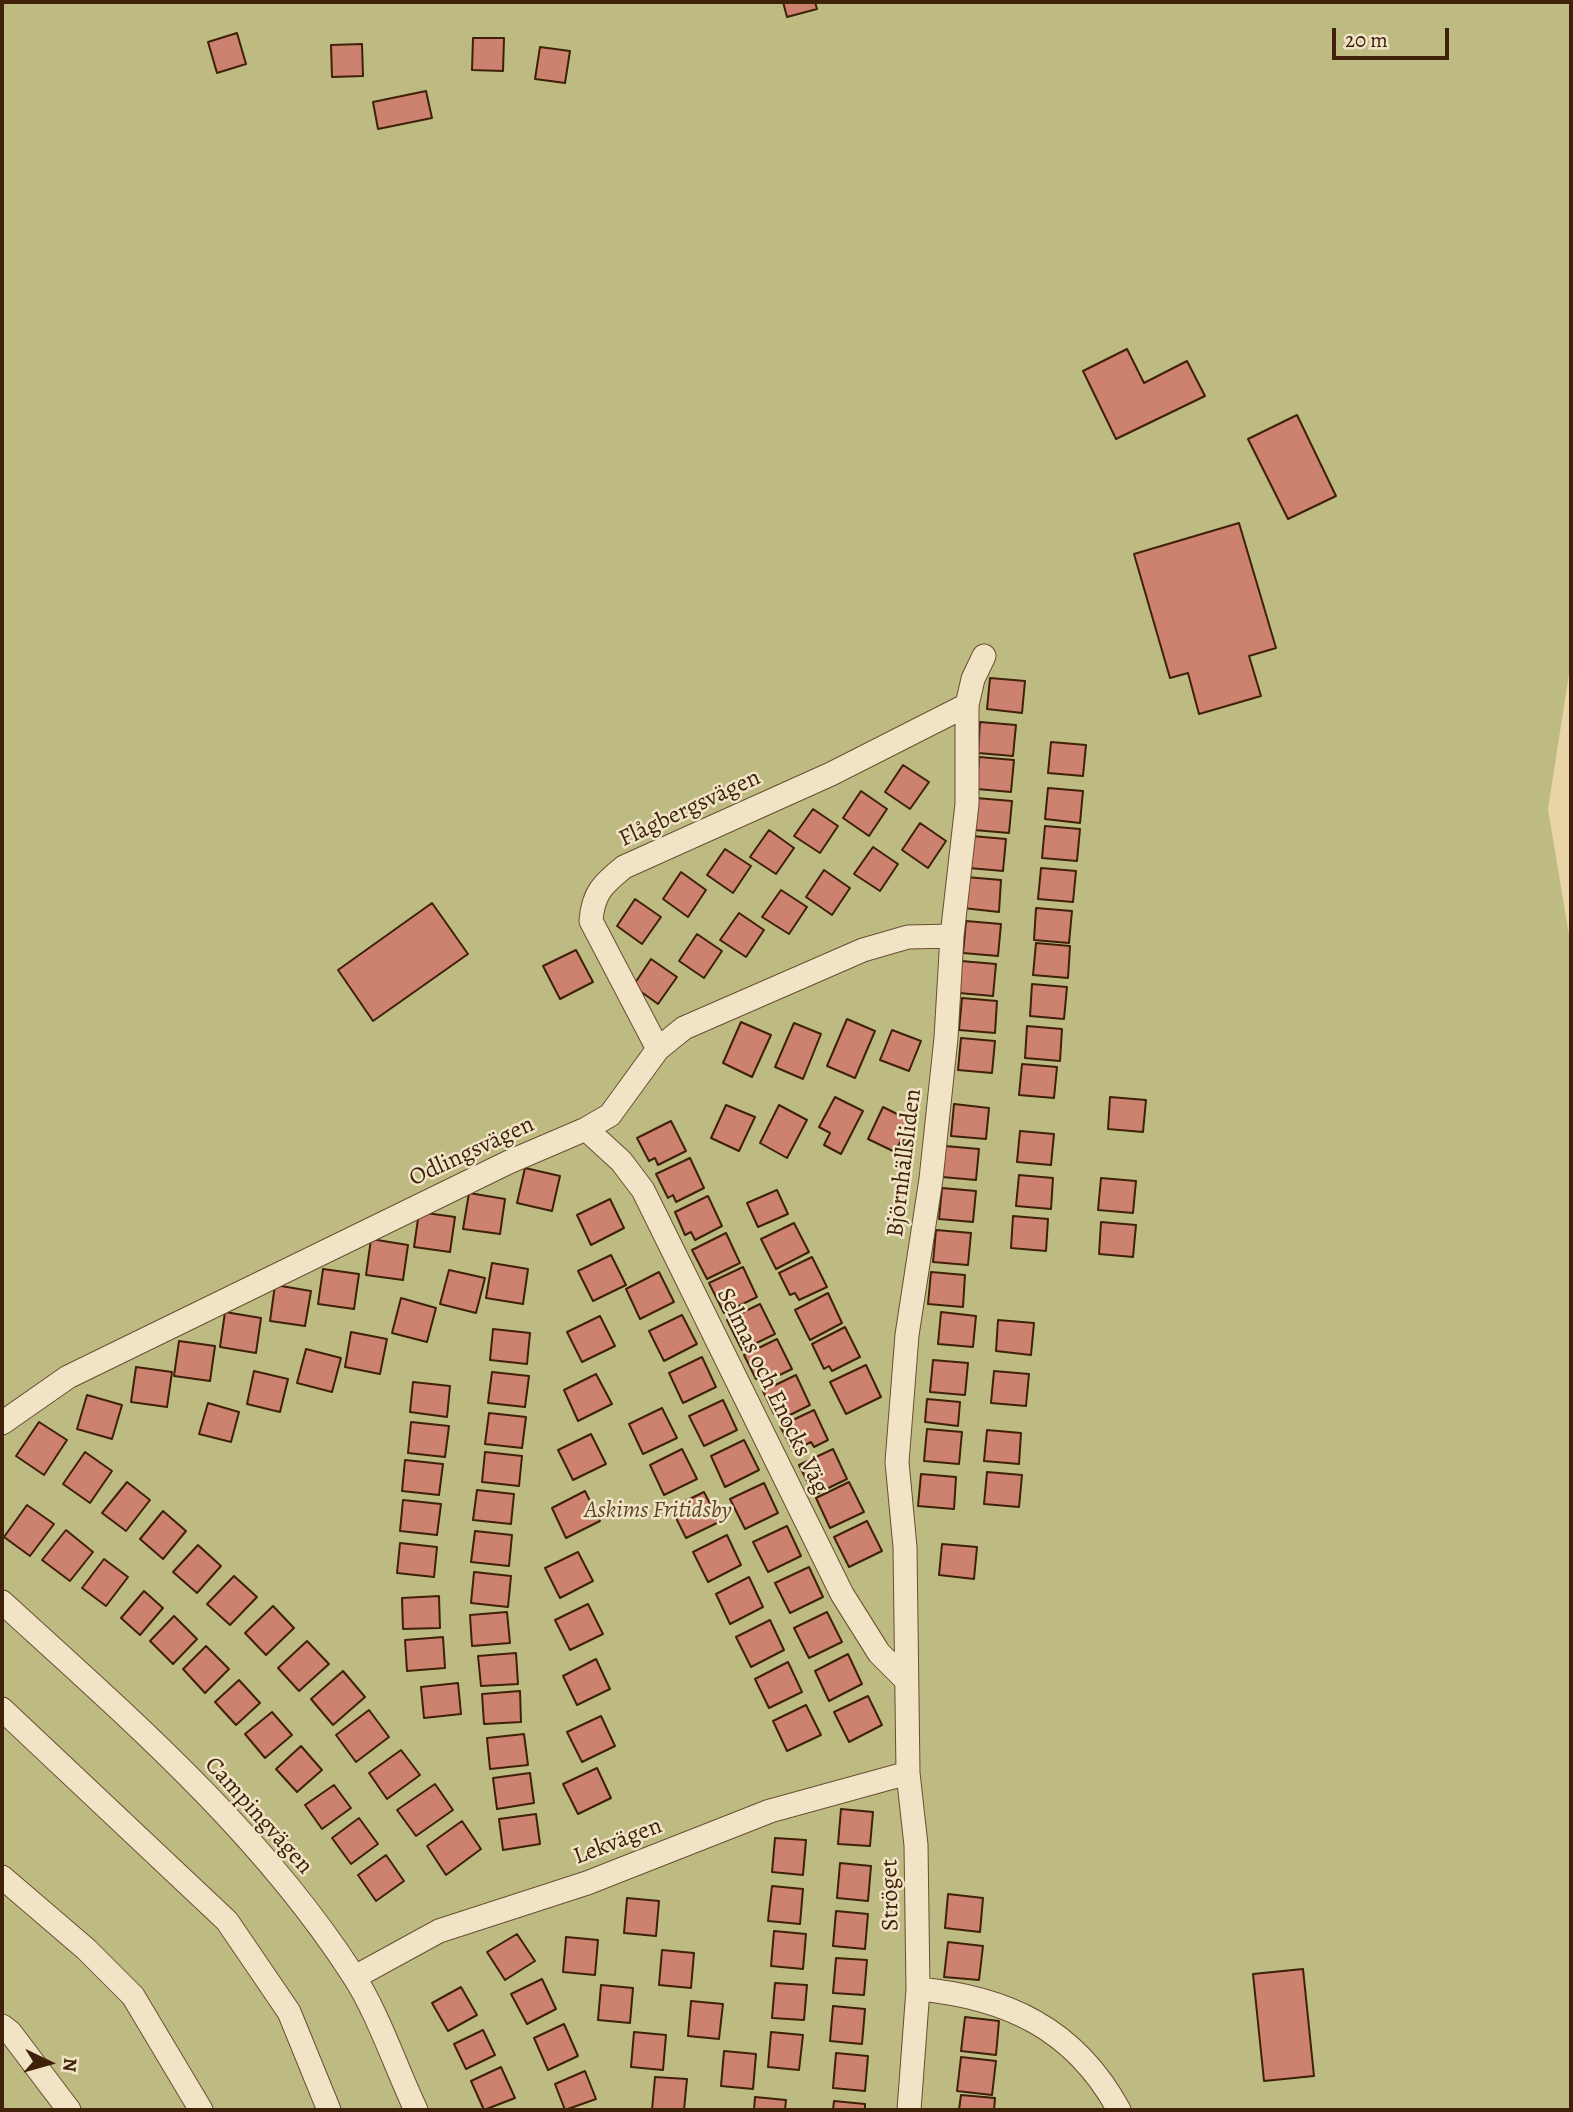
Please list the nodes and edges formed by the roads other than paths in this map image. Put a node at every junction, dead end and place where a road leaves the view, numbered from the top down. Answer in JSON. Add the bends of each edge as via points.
{"nodes":[{"id":1,"x":984,"y":656,"type":"dead end"},
{"id":2,"x":967,"y":705,"type":"junction"},
{"id":3,"x":952,"y":936,"type":"junction"},
{"id":4,"x":658,"y":1049,"type":"junction"},
{"id":5,"x":586,"y":1129,"type":"junction"},
{"id":6,"x":2,"y":1423,"type":"edge"},
{"id":7,"x":2,"y":1602,"type":"edge"},
{"id":8,"x":906,"y":1680,"type":"junction"},
{"id":9,"x":2,"y":1709,"type":"edge"},
{"id":10,"x":908,"y":1773,"type":"junction"},
{"id":11,"x":2,"y":1877,"type":"edge"},
{"id":12,"x":355,"y":1977,"type":"junction"},
{"id":13,"x":918,"y":1989,"type":"junction"},
{"id":14,"x":2,"y":2026,"type":"edge"},
{"id":15,"x":69,"y":2110,"type":"edge"},
{"id":16,"x":201,"y":2110,"type":"edge"},
{"id":17,"x":329,"y":2110,"type":"edge"},
{"id":18,"x":416,"y":2110,"type":"edge"},
{"id":19,"x":909,"y":2110,"type":"edge"},
{"id":20,"x":1119,"y":2110,"type":"edge"}],
"edges":[{"from":1,"to":2,"type":"lane","name":"Björnhällsliden"},
{"from":2,"to":3,"type":"lane","name":"Björnhällsliden","via":[[967,804]]},
{"from":2,"to":4,"type":"lane","name":"Flågbergsvägen","via":[[831,774],[624,867],[603,884],[593,900],[592,921]]},
{"from":3,"to":4,"type":"lane","name":"Odlingsvägen","via":[[908,937],[863,950],[684,1028]]},
{"from":3,"to":8,"type":"lane","name":"Björnhällsliden","via":[[935,1143],[900,1401],[897,1462],[905,1547]]},
{"from":4,"to":5,"type":"lane","name":"Odlingsvägen","via":[[610,1115]]},
{"from":5,"to":6,"type":"lane","name":"Odlingsvägen","via":[[68,1377]]},
{"from":5,"to":8,"type":"lane","name":"Selmas och Enocks Väg","via":[[621,1161],[643,1190],[842,1594],[879,1653]]},
{"from":7,"to":12,"type":"lane","name":"Campingvägen","via":[[153,1740],[266,1857]]},
{"from":8,"to":10,"type":"lane","name":"Ströget"},
{"from":9,"to":17,"type":"lane","via":[[227,1921],[289,2012]]},
{"from":10,"to":12,"type":"lane","name":"Lekvägen","via":[[770,1811],[587,1883],[439,1931]]},
{"from":10,"to":13,"type":"lane","name":"Ströget","via":[[916,1845]]},
{"from":11,"to":16,"type":"lane","via":[[133,1996]]},
{"from":12,"to":18,"type":"lane","name":"Campingvägen"},
{"from":13,"to":19,"type":"lane","name":"Ströget"},
{"from":13,"to":20,"type":"lane","via":[[997,2002],[1045,2027],[1067,2042]]},
{"from":14,"to":15,"type":"lane"}]}
